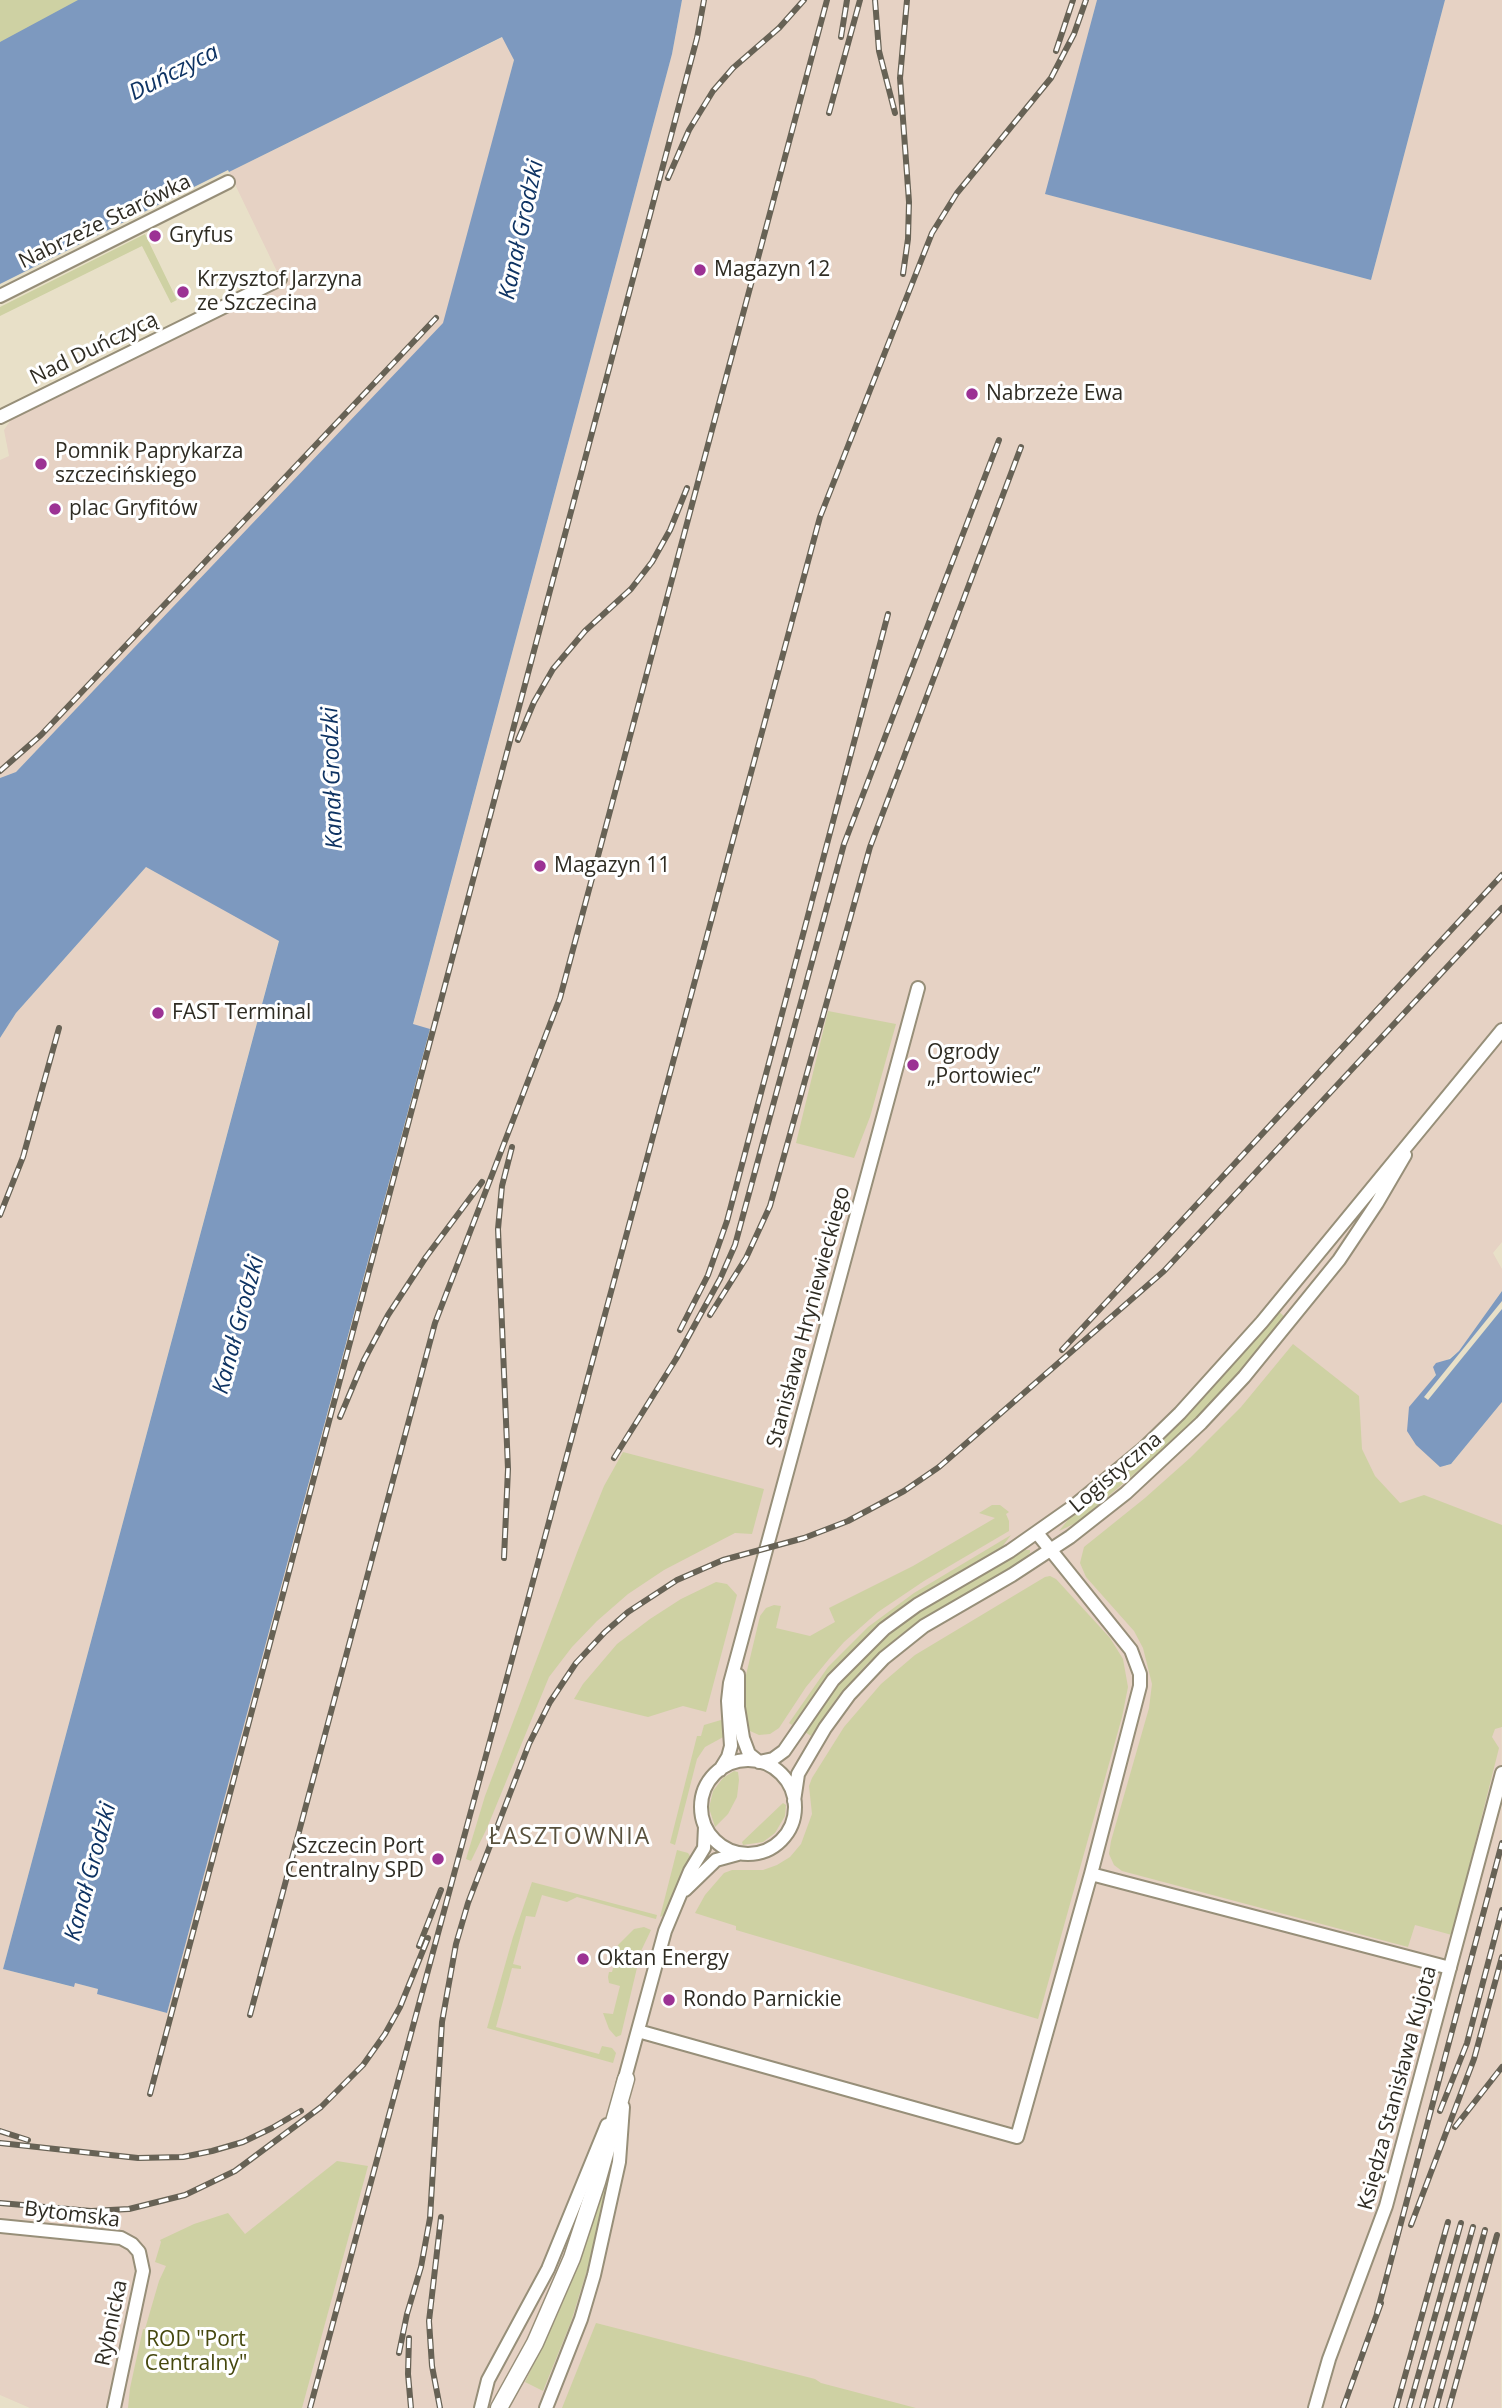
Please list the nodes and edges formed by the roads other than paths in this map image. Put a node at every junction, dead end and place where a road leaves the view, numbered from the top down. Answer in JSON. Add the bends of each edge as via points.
{"nodes":[{"id":1,"x":228,"y":183,"type":"dead end"},
{"id":2,"x":280,"y":279,"type":"dead end"},
{"id":3,"x":0,"y":296,"type":"edge"},
{"id":4,"x":0,"y":416,"type":"edge"},
{"id":5,"x":918,"y":988,"type":"dead end"},
{"id":6,"x":1502,"y":1030,"type":"edge"},
{"id":7,"x":1424,"y":1125,"type":"junction"},
{"id":8,"x":1037,"y":1533,"type":"junction"},
{"id":9,"x":1051,"y":1550,"type":"junction"},
{"id":10,"x":739,"y":1655,"type":"junction"},
{"id":11,"x":759,"y":1762,"type":"junction"},
{"id":12,"x":720,"y":1770,"type":"junction"},
{"id":13,"x":1502,"y":1773,"type":"edge"},
{"id":14,"x":794,"y":1801,"type":"junction"},
{"id":15,"x":705,"y":1827,"type":"junction"},
{"id":16,"x":741,"y":1853,"type":"junction"},
{"id":17,"x":1091,"y":1874,"type":"junction"},
{"id":18,"x":677,"y":1902,"type":"junction"},
{"id":19,"x":1450,"y":1968,"type":"junction"},
{"id":20,"x":638,"y":2031,"type":"junction"},
{"id":21,"x":626,"y":2079,"type":"junction"},
{"id":22,"x":0,"y":2226,"type":"edge"},
{"id":23,"x":136,"y":2248,"type":"joint"},
{"id":24,"x":114,"y":2408,"type":"edge"},
{"id":25,"x":481,"y":2408,"type":"edge"},
{"id":26,"x":499,"y":2408,"type":"edge"},
{"id":27,"x":546,"y":2408,"type":"edge"},
{"id":28,"x":1315,"y":2408,"type":"edge"}],
"edges":[{"from":1,"to":3,"type":"street","name":"Nabrzeże Starówka"},
{"from":2,"to":4,"type":"street","name":"Nad Duńczycą"},
{"from":5,"to":10,"type":"street","name":"Stanisława Hryniewieckiego"},
{"from":6,"to":7,"type":"street","name":"Logistyczna"},
{"from":7,"to":8,"type":"street","name":"Logistyczna","via":[[1195,1398],[1114,1474]]},
{"from":7,"to":9,"type":"street","name":"Logistyczna","via":[[1348,1247],[1244,1377],[1173,1451]]},
{"from":8,"to":9,"type":"street"},
{"from":8,"to":11,"type":"street","name":"Logistyczna","via":[[884,1629],[833,1680],[788,1748],[774,1759]]},
{"from":9,"to":14,"type":"street","name":"Logistyczna","via":[[924,1626],[877,1665],[820,1737],[798,1774]]},
{"from":9,"to":17,"type":"street","via":[[1123,1638],[1140,1674],[1139,1696]]},
{"from":10,"to":11,"type":"street","name":"Stanisława Hryniewieckiego","via":[[741,1731],[748,1751]]},
{"from":10,"to":12,"type":"street","name":"Stanisława Hryniewieckiego","via":[[729,1691],[731,1748]]},
{"from":11,"to":12,"type":"street","via":[[741,1761]]},
{"from":11,"to":14,"type":"street","via":[[782,1776]]},
{"from":12,"to":15,"type":"street","via":[[702,1796]]},
{"from":13,"to":19,"type":"street","name":"Księdza Stanisława Kujota"},
{"from":14,"to":16,"type":"street","via":[[793,1819],[782,1839],[763,1851]]},
{"from":15,"to":16,"type":"street","via":[[720,1845]]},
{"from":15,"to":18,"type":"street","via":[[704,1848]]},
{"from":16,"to":18,"type":"street","via":[[714,1862]]},
{"from":17,"to":19,"type":"street"},
{"from":17,"to":20,"type":"street","via":[[1017,2137]]},
{"from":18,"to":20,"type":"street"},
{"from":19,"to":28,"type":"street","name":"Księdza Stanisława Kujota","via":[[1383,2216]]},
{"from":20,"to":21,"type":"street"},
{"from":21,"to":25,"type":"street","via":[[559,2243],[490,2376]]},
{"from":21,"to":26,"type":"main road","via":[[577,2246],[552,2308]]},
{"from":21,"to":27,"type":"street","via":[[619,2162],[596,2266]]},
{"from":22,"to":23,"type":"street","name":"Bytomska","via":[[117,2237]]},
{"from":23,"to":24,"type":"street","name":"Rybnicka","via":[[143,2271]]}]}
